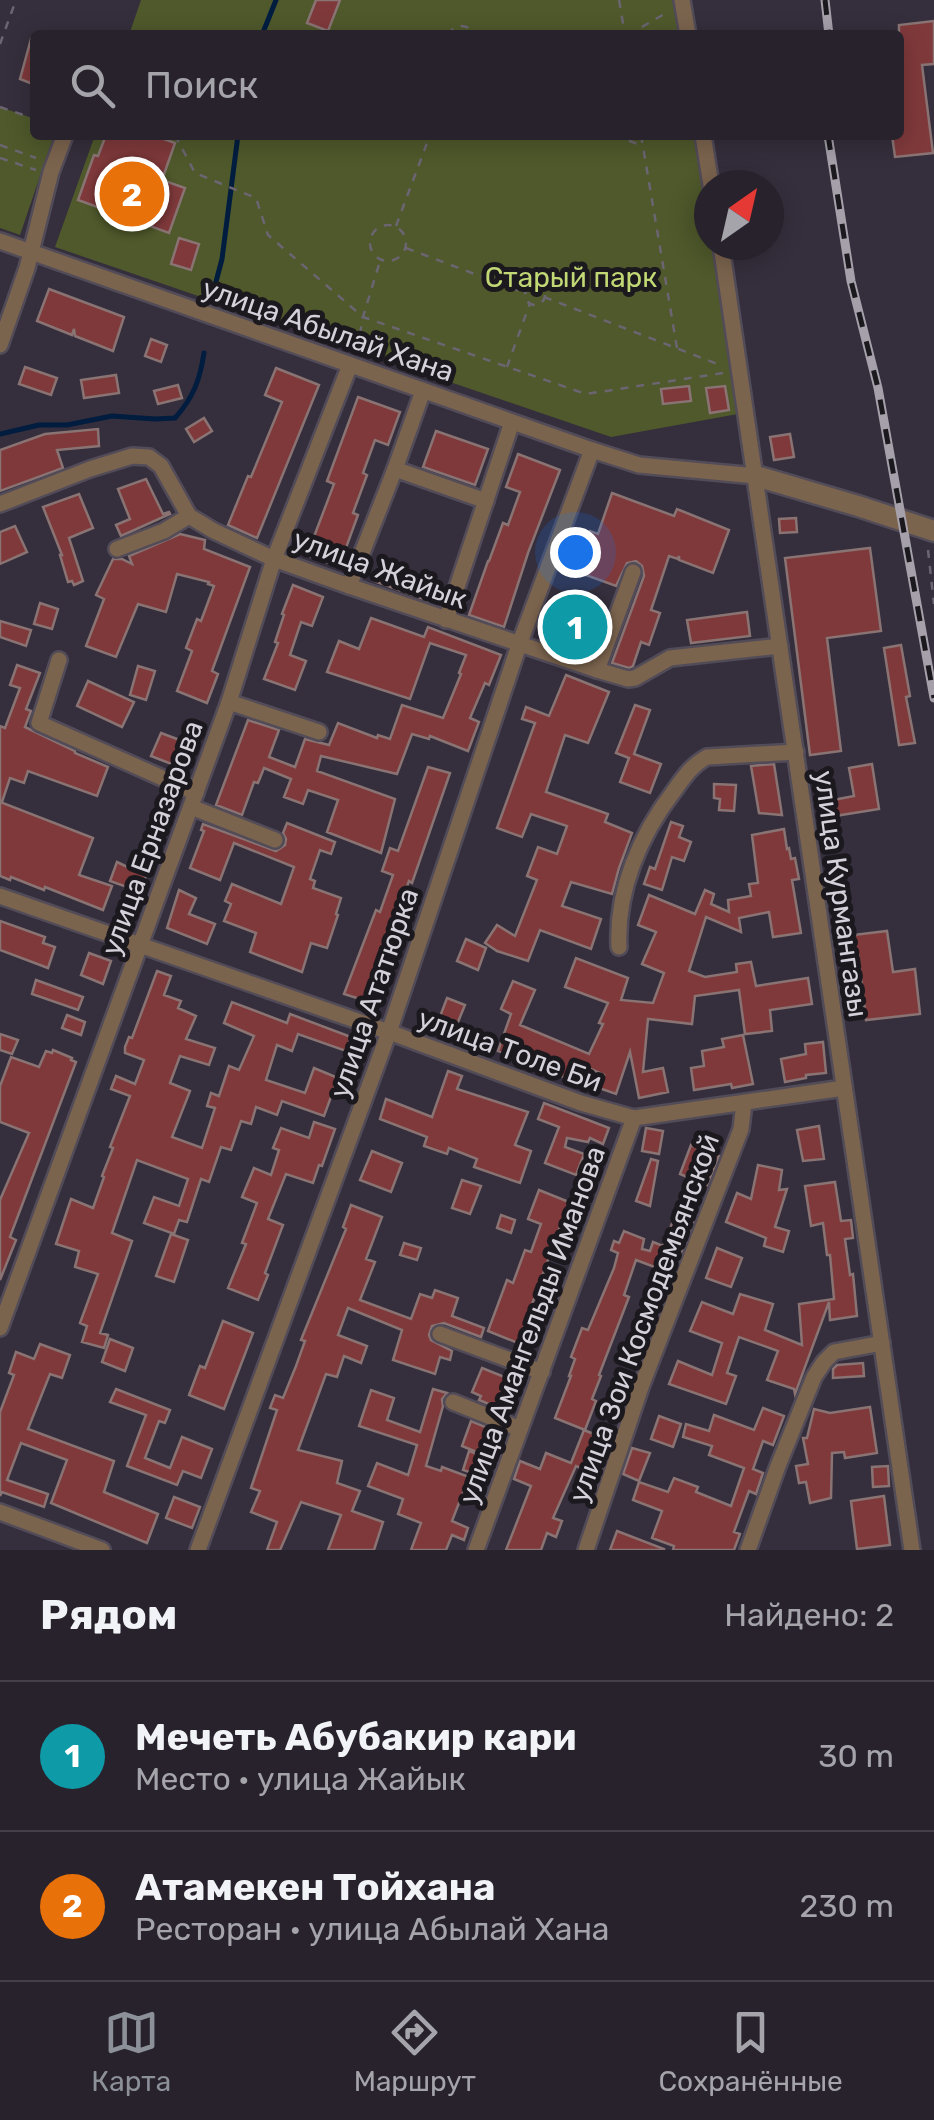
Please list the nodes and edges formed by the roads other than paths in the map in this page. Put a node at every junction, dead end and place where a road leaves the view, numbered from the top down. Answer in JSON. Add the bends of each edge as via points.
{"nodes":[{"id":1,"x":682,"y":0,"type":"edge"},
{"id":2,"x":687,"y":30,"type":"edge"},
{"id":3,"x":63,"y":140,"type":"edge"},
{"id":4,"x":705,"y":140,"type":"edge"},
{"id":5,"x":709,"y":170,"type":"edge"},
{"id":6,"x":0,"y":240,"type":"edge"},
{"id":7,"x":31,"y":252,"type":"junction"},
{"id":8,"x":723,"y":260,"type":"edge"},
{"id":9,"x":0,"y":345,"type":"edge"},
{"id":10,"x":353,"y":360,"type":"junction"},
{"id":11,"x":423,"y":391,"type":"junction"},
{"id":12,"x":512,"y":422,"type":"junction"},
{"id":13,"x":592,"y":450,"type":"junction"},
{"id":14,"x":396,"y":469,"type":"junction"},
{"id":15,"x":756,"y":476,"type":"junction"},
{"id":16,"x":486,"y":501,"type":"junction"},
{"id":17,"x":0,"y":504,"type":"edge"},
{"id":18,"x":189,"y":516,"type":"junction"},
{"id":19,"x":930,"y":530,"type":"edge"},
{"id":20,"x":117,"y":549,"type":"dead end"},
{"id":21,"x":274,"y":558,"type":"junction"},
{"id":22,"x":633,"y":572,"type":"dead end"},
{"id":23,"x":349,"y":586,"type":"junction"},
{"id":24,"x":446,"y":620,"type":"junction"},
{"id":25,"x":519,"y":645,"type":"junction"},
{"id":26,"x":780,"y":646,"type":"junction"},
{"id":27,"x":59,"y":660,"type":"dead end"},
{"id":28,"x":597,"y":670,"type":"junction"},
{"id":29,"x":229,"y":702,"type":"junction"},
{"id":30,"x":320,"y":732,"type":"dead end"},
{"id":31,"x":796,"y":752,"type":"junction"},
{"id":32,"x":194,"y":800,"type":"junction"},
{"id":33,"x":275,"y":840,"type":"dead end"},
{"id":34,"x":0,"y":896,"type":"edge"},
{"id":35,"x":138,"y":946,"type":"junction"},
{"id":36,"x":618,"y":946,"type":"dead end"},
{"id":37,"x":389,"y":1032,"type":"junction"},
{"id":38,"x":844,"y":1088,"type":"junction"},
{"id":39,"x":744,"y":1102,"type":"junction"},
{"id":40,"x":634,"y":1118,"type":"junction"},
{"id":41,"x":0,"y":1328,"type":"edge"},
{"id":42,"x":440,"y":1334,"type":"dead end"},
{"id":43,"x":882,"y":1344,"type":"junction"},
{"id":44,"x":542,"y":1372,"type":"junction"},
{"id":45,"x":453,"y":1402,"type":"dead end"},
{"id":46,"x":520,"y":1429,"type":"junction"},
{"id":47,"x":0,"y":1512,"type":"edge"},
{"id":48,"x":102,"y":1550,"type":"edge"},
{"id":49,"x":198,"y":1550,"type":"edge"},
{"id":50,"x":476,"y":1550,"type":"edge"},
{"id":51,"x":586,"y":1550,"type":"edge"},
{"id":52,"x":748,"y":1550,"type":"edge"},
{"id":53,"x":912,"y":1550,"type":"edge"}],
"edges":[{"from":1,"to":2,"type":"street"},
{"from":3,"to":7,"type":"street"},
{"from":4,"to":5,"type":"street"},
{"from":6,"to":7,"type":"street","name":"улица Абылай Хана"},
{"from":7,"to":9,"type":"street"},
{"from":7,"to":10,"type":"street","name":"улица Абылай Хана"},
{"from":8,"to":15,"type":"street","name":"улица Курмангазы"},
{"from":10,"to":11,"type":"street","name":"улица Абылай Хана"},
{"from":10,"to":21,"type":"street","name":"улица Ерназарова"},
{"from":11,"to":12,"type":"street","name":"улица Абылай Хана"},
{"from":11,"to":14,"type":"street"},
{"from":12,"to":13,"type":"street","name":"улица Абылай Хана"},
{"from":12,"to":16,"type":"street"},
{"from":13,"to":15,"type":"street","name":"улица Абылай Хана","via":[[639,464]]},
{"from":13,"to":25,"type":"street","name":"улица Ататюрка"},
{"from":14,"to":16,"type":"street"},
{"from":14,"to":23,"type":"street"},
{"from":15,"to":19,"type":"street"},
{"from":15,"to":26,"type":"street","name":"улица Курмангазы"},
{"from":16,"to":24,"type":"street"},
{"from":17,"to":18,"type":"street","via":[[141,456],[162,466]]},
{"from":18,"to":20,"type":"street"},
{"from":18,"to":21,"type":"street","name":"улица Жайык"},
{"from":21,"to":23,"type":"street","name":"улица Жайык"},
{"from":21,"to":29,"type":"street","name":"улица Ерназарова"},
{"from":22,"to":28,"type":"street"},
{"from":23,"to":24,"type":"street","name":"улица Жайык"},
{"from":24,"to":25,"type":"street","name":"улица Жайык"},
{"from":25,"to":28,"type":"street","name":"улица Жайык"},
{"from":25,"to":37,"type":"street","name":"улица Ататюрка"},
{"from":26,"to":28,"type":"street","name":"улица Жайык","via":[[670,658],[628,679]]},
{"from":26,"to":31,"type":"street","name":"улица Курмангазы"},
{"from":27,"to":32,"type":"street","via":[[38,723]]},
{"from":29,"to":30,"type":"street"},
{"from":29,"to":32,"type":"street","name":"улица Ерназарова"},
{"from":31,"to":36,"type":"street","via":[[707,757],[694,764],[641,843],[621,905]]},
{"from":31,"to":38,"type":"street","name":"улица Курмангазы"},
{"from":32,"to":33,"type":"street"},
{"from":32,"to":35,"type":"street","name":"улица Ерназарова"},
{"from":34,"to":35,"type":"street","name":"улица Толе Би"},
{"from":35,"to":37,"type":"street","name":"улица Толе Би"},
{"from":35,"to":41,"type":"street","name":"улица Ерназарова"},
{"from":37,"to":40,"type":"street","name":"улица Толе Би"},
{"from":37,"to":49,"type":"street","name":"улица Ататюрка"},
{"from":38,"to":39,"type":"street","name":"улица Толе Би"},
{"from":38,"to":43,"type":"street","name":"улица Курмангазы"},
{"from":39,"to":40,"type":"street","name":"улица Толе Би"},
{"from":39,"to":51,"type":"street","name":"улица Зои Космодемьянской","via":[[741,1129]]},
{"from":40,"to":44,"type":"street","name":"улица Амангельды Иманова"},
{"from":42,"to":44,"type":"street"},
{"from":43,"to":52,"type":"street","via":[[834,1352],[814,1377]]},
{"from":43,"to":53,"type":"street","name":"улица Курмангазы"},
{"from":44,"to":46,"type":"street","name":"улица Амангельды Иманова"},
{"from":45,"to":46,"type":"street"},
{"from":46,"to":50,"type":"street","name":"улица Амангельды Иманова"},
{"from":47,"to":48,"type":"street"}]}
